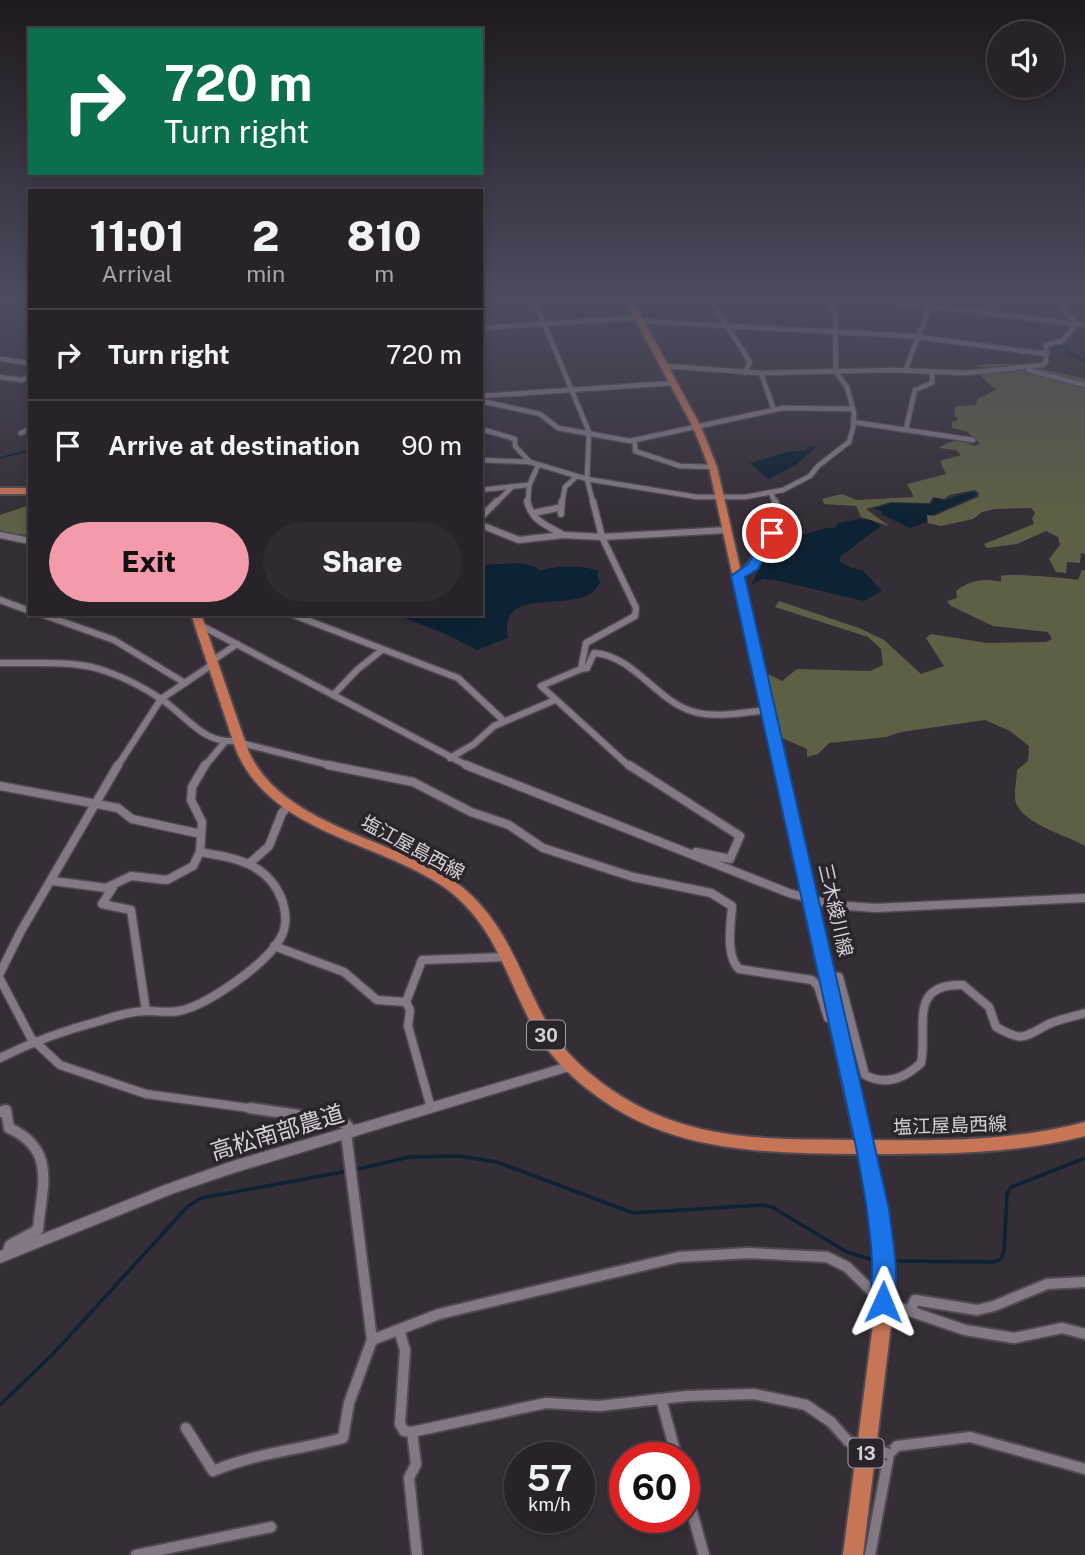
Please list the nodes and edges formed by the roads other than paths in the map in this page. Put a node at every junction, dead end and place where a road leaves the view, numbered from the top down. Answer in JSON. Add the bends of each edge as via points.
{"nodes":[{"id":1,"x":564,"y":372,"type":"edge"},
{"id":2,"x":668,"y":372,"type":"edge"},
{"id":3,"x":729,"y":372,"type":"edge"},
{"id":4,"x":836,"y":372,"type":"junction"},
{"id":5,"x":866,"y":372,"type":"edge"},
{"id":6,"x":920,"y":372,"type":"edge"},
{"id":7,"x":932,"y":372,"type":"junction"},
{"id":8,"x":985,"y":372,"type":"edge"},
{"id":9,"x":1034,"y":372,"type":"edge"},
{"id":10,"x":745,"y":373,"type":"joint"},
{"id":11,"x":761,"y":373,"type":"junction"},
{"id":12,"x":28,"y":374,"type":"edge"},
{"id":13,"x":0,"y":377,"type":"edge"},
{"id":14,"x":673,"y":383,"type":"junction"},
{"id":15,"x":1085,"y":385,"type":"edge"},
{"id":16,"x":571,"y":390,"type":"junction"},
{"id":17,"x":483,"y":399,"type":"edge"},
{"id":18,"x":483,"y":400,"type":"edge"},
{"id":19,"x":774,"y":410,"type":"junction"},
{"id":20,"x":852,"y":410,"type":"junction"},
{"id":21,"x":853,"y":422,"type":"junction"},
{"id":22,"x":697,"y":427,"type":"junction"},
{"id":23,"x":906,"y":429,"type":"junction"},
{"id":24,"x":28,"y":430,"type":"edge"},
{"id":25,"x":483,"y":430,"type":"edge"},
{"id":26,"x":589,"y":432,"type":"junction"},
{"id":27,"x":21,"y":433,"type":"dead end"},
{"id":28,"x":635,"y":440,"type":"junction"},
{"id":29,"x":973,"y":440,"type":"dead end"},
{"id":30,"x":483,"y":460,"type":"edge"},
{"id":31,"x":530,"y":463,"type":"junction"},
{"id":32,"x":538,"y":465,"type":"junction"},
{"id":33,"x":713,"y":467,"type":"junction"},
{"id":34,"x":576,"y":477,"type":"junction"},
{"id":35,"x":587,"y":480,"type":"junction"},
{"id":36,"x":527,"y":485,"type":"junction"},
{"id":37,"x":512,"y":487,"type":"junction"},
{"id":38,"x":483,"y":490,"type":"edge"},
{"id":39,"x":0,"y":491,"type":"edge"},
{"id":40,"x":28,"y":491,"type":"edge"},
{"id":41,"x":771,"y":493,"type":"junction"},
{"id":42,"x":721,"y":497,"type":"junction"},
{"id":43,"x":533,"y":513,"type":"junction"},
{"id":44,"x":483,"y":515,"type":"edge"},
{"id":45,"x":483,"y":526,"type":"edge"},
{"id":46,"x":727,"y":530,"type":"junction"},
{"id":47,"x":0,"y":535,"type":"edge"},
{"id":48,"x":563,"y":535,"type":"junction"},
{"id":49,"x":602,"y":537,"type":"junction"},
{"id":50,"x":28,"y":541,"type":"edge"},
{"id":51,"x":738,"y":576,"type":"junction"},
{"id":52,"x":0,"y":600,"type":"edge"},
{"id":53,"x":28,"y":610,"type":"edge"},
{"id":54,"x":47,"y":616,"type":"edge"},
{"id":55,"x":296,"y":616,"type":"edge"},
{"id":56,"x":198,"y":620,"type":"edge"},
{"id":57,"x":237,"y":643,"type":"junction"},
{"id":58,"x":382,"y":650,"type":"junction"},
{"id":59,"x":0,"y":663,"type":"edge"},
{"id":60,"x":213,"y":663,"type":"junction"},
{"id":61,"x":580,"y":669,"type":"junction"},
{"id":62,"x":185,"y":683,"type":"junction"},
{"id":63,"x":333,"y":695,"type":"junction"},
{"id":64,"x":161,"y":699,"type":"junction"},
{"id":65,"x":555,"y":700,"type":"junction"},
{"id":66,"x":768,"y":710,"type":"junction"},
{"id":67,"x":504,"y":722,"type":"junction"},
{"id":68,"x":240,"y":742,"type":"junction"},
{"id":69,"x":224,"y":743,"type":"junction"},
{"id":70,"x":450,"y":758,"type":"junction"},
{"id":71,"x":0,"y":786,"type":"edge"},
{"id":72,"x":94,"y":803,"type":"junction"},
{"id":73,"x":289,"y":805,"type":"junction"},
{"id":74,"x":201,"y":834,"type":"junction"},
{"id":75,"x":200,"y":852,"type":"junction"},
{"id":76,"x":686,"y":852,"type":"junction"},
{"id":77,"x":251,"y":862,"type":"junction"},
{"id":78,"x":53,"y":881,"type":"junction"},
{"id":79,"x":113,"y":887,"type":"junction"},
{"id":80,"x":1085,"y":898,"type":"edge"},
{"id":81,"x":811,"y":900,"type":"junction"},
{"id":82,"x":274,"y":946,"type":"junction"},
{"id":83,"x":510,"y":957,"type":"junction"},
{"id":84,"x":0,"y":973,"type":"edge"},
{"id":85,"x":828,"y":976,"type":"junction"},
{"id":86,"x":0,"y":979,"type":"edge"},
{"id":87,"x":406,"y":1002,"type":"junction"},
{"id":88,"x":146,"y":1011,"type":"junction"},
{"id":89,"x":1085,"y":1013,"type":"edge"},
{"id":90,"x":838,"y":1020,"type":"junction"},
{"id":91,"x":35,"y":1044,"type":"junction"},
{"id":92,"x":0,"y":1058,"type":"edge"},
{"id":93,"x":572,"y":1066,"type":"junction"},
{"id":94,"x":431,"y":1108,"type":"junction"},
{"id":95,"x":0,"y":1112,"type":"edge"},
{"id":96,"x":1085,"y":1129,"type":"edge"},
{"id":97,"x":349,"y":1132,"type":"junction"},
{"id":98,"x":866,"y":1147,"type":"junction"},
{"id":99,"x":4,"y":1255,"type":"edge"},
{"id":100,"x":1085,"y":1282,"type":"edge"},
{"id":101,"x":883,"y":1302,"type":"junction"},
{"id":102,"x":910,"y":1311,"type":"junction"},
{"id":103,"x":399,"y":1330,"type":"junction"},
{"id":104,"x":1085,"y":1334,"type":"edge"},
{"id":105,"x":372,"y":1340,"type":"junction"},
{"id":106,"x":661,"y":1399,"type":"junction"},
{"id":107,"x":186,"y":1428,"type":"dead end"},
{"id":108,"x":412,"y":1432,"type":"junction"},
{"id":109,"x":673,"y":1442,"type":"edge"},
{"id":110,"x":889,"y":1454,"type":"junction"},
{"id":111,"x":1085,"y":1469,"type":"edge"},
{"id":112,"x":271,"y":1527,"type":"dead end"},
{"id":113,"x":698,"y":1533,"type":"edge"},
{"id":114,"x":136,"y":1555,"type":"edge"},
{"id":115,"x":417,"y":1555,"type":"edge"},
{"id":116,"x":704,"y":1555,"type":"edge"},
{"id":117,"x":853,"y":1555,"type":"edge"},
{"id":118,"x":870,"y":1555,"type":"edge"}],
"edges":[{"from":1,"to":16,"type":"street"},
{"from":2,"to":14,"type":"main road","name":"三木綾川線","number":"13"},
{"from":3,"to":10,"type":"street"},
{"from":4,"to":5,"type":"street"},
{"from":4,"to":11,"type":"street"},
{"from":4,"to":20,"type":"street","via":[[847,387]]},
{"from":6,"to":7,"type":"street"},
{"from":7,"to":8,"type":"street"},
{"from":7,"to":23,"type":"street","via":[[932,383],[915,390]]},
{"from":9,"to":15,"type":"street"},
{"from":10,"to":11,"type":"street"},
{"from":11,"to":19,"type":"street"},
{"from":12,"to":13,"type":"street","via":[[18,379]]},
{"from":14,"to":16,"type":"street"},
{"from":14,"to":22,"type":"main road","name":"三木綾川線","number":"13"},
{"from":16,"to":17,"type":"street"},
{"from":16,"to":26,"type":"street"},
{"from":18,"to":26,"type":"street","via":[[540,414],[558,428]]},
{"from":19,"to":20,"type":"street"},
{"from":19,"to":22,"type":"street"},
{"from":20,"to":21,"type":"street"},
{"from":21,"to":23,"type":"street"},
{"from":21,"to":41,"type":"street","via":[[849,442],[810,476]]},
{"from":22,"to":28,"type":"street"},
{"from":22,"to":33,"type":"main road","name":"三木綾川線","number":"13"},
{"from":23,"to":29,"type":"street"},
{"from":24,"to":27,"type":"street"},
{"from":25,"to":31,"type":"street","via":[[515,439],[515,446]]},
{"from":26,"to":28,"type":"street"},
{"from":26,"to":35,"type":"street"},
{"from":28,"to":33,"type":"street","via":[[635,451],[656,459],[680,466]]},
{"from":30,"to":31,"type":"street"},
{"from":31,"to":32,"type":"street"},
{"from":32,"to":34,"type":"street"},
{"from":32,"to":36,"type":"street"},
{"from":33,"to":42,"type":"main road","name":"三木綾川線","number":"13"},
{"from":34,"to":35,"type":"street"},
{"from":34,"to":43,"type":"street","via":[[565,487],[561,511]]},
{"from":35,"to":42,"type":"street"},
{"from":35,"to":49,"type":"street"},
{"from":36,"to":37,"type":"street"},
{"from":36,"to":43,"type":"street","via":[[526,502]]},
{"from":37,"to":38,"type":"street"},
{"from":37,"to":44,"type":"street"},
{"from":39,"to":40,"type":"main road"},
{"from":41,"to":42,"type":"street"},
{"from":41,"to":51,"type":"street","via":[[782,524],[753,566]]},
{"from":42,"to":46,"type":"main road","name":"三木綾川線","number":"13"},
{"from":43,"to":48,"type":"street","via":[[539,522]]},
{"from":45,"to":48,"type":"street","via":[[519,540]]},
{"from":46,"to":49,"type":"street"},
{"from":46,"to":51,"type":"main road","name":"三木綾川線","number":"13"},
{"from":47,"to":50,"type":"street"},
{"from":48,"to":49,"type":"street"},
{"from":49,"to":61,"type":"street","via":[[636,612],[586,643]]},
{"from":51,"to":66,"type":"main road","name":"三木綾川線","number":"13"},
{"from":52,"to":53,"type":"street"},
{"from":54,"to":62,"type":"street","via":[[114,640]]},
{"from":55,"to":58,"type":"street"},
{"from":56,"to":57,"type":"street"},
{"from":56,"to":60,"type":"main road","name":"塩江屋島西線","number":"30"},
{"from":57,"to":60,"type":"street"},
{"from":57,"to":63,"type":"street"},
{"from":58,"to":63,"type":"street"},
{"from":58,"to":67,"type":"street","via":[[458,678]]},
{"from":59,"to":64,"type":"street","via":[[96,668]]},
{"from":60,"to":62,"type":"street"},
{"from":60,"to":68,"type":"main road","name":"塩江屋島西線","number":"30"},
{"from":61,"to":65,"type":"street","via":[[541,686]]},
{"from":61,"to":66,"type":"street","via":[[587,667],[594,653],[602,653],[691,711]]},
{"from":62,"to":64,"type":"street"},
{"from":63,"to":70,"type":"street"},
{"from":64,"to":69,"type":"street","via":[[199,730]]},
{"from":64,"to":72,"type":"street"},
{"from":65,"to":67,"type":"street"},
{"from":65,"to":76,"type":"street","via":[[637,773],[740,836],[730,859]]},
{"from":66,"to":81,"type":"main road","name":"三木綾川線","number":"13"},
{"from":67,"to":70,"type":"street"},
{"from":68,"to":69,"type":"street"},
{"from":68,"to":73,"type":"main road","name":"塩江屋島西線","number":"30","via":[[266,787]]},
{"from":68,"to":90,"type":"street","via":[[413,782],[471,813],[509,825],[544,848],[633,877],[711,893],[732,906],[734,965],[812,980],[828,1018]]},
{"from":69,"to":74,"type":"street","via":[[192,787]]},
{"from":70,"to":76,"type":"street"},
{"from":71,"to":72,"type":"street"},
{"from":72,"to":74,"type":"street","via":[[118,808],[132,819]]},
{"from":72,"to":78,"type":"street"},
{"from":73,"to":77,"type":"street","via":[[269,846]]},
{"from":73,"to":83,"type":"main road","name":"塩江屋島西線","number":"30","via":[[441,879],[470,901]]},
{"from":74,"to":75,"type":"street"},
{"from":75,"to":77,"type":"street"},
{"from":75,"to":79,"type":"street","via":[[193,866],[177,877],[157,881],[131,876]]},
{"from":76,"to":81,"type":"street"},
{"from":77,"to":82,"type":"street","via":[[279,890],[286,915],[282,937]]},
{"from":78,"to":79,"type":"street"},
{"from":78,"to":84,"type":"street"},
{"from":79,"to":88,"type":"street","via":[[102,904],[131,910]]},
{"from":80,"to":81,"type":"street","via":[[876,908]]},
{"from":81,"to":85,"type":"main road","name":"三木綾川線","number":"13"},
{"from":82,"to":87,"type":"street","via":[[336,968],[377,1000]]},
{"from":82,"to":88,"type":"street","via":[[210,997],[180,1011]]},
{"from":83,"to":87,"type":"street","via":[[422,960]]},
{"from":83,"to":93,"type":"main road","name":"塩江屋島西線","number":"30","via":[[540,1026]]},
{"from":85,"to":89,"type":"street","via":[[839,977],[865,1075],[877,1081],[903,1077],[921,1063],[925,1051],[922,1005],[935,990],[963,985],[989,1007],[996,1027],[1023,1039],[1057,1020]]},
{"from":85,"to":90,"type":"main road","name":"三木綾川線","number":"13"},
{"from":86,"to":91,"type":"street"},
{"from":87,"to":94,"type":"street","via":[[408,1026]]},
{"from":88,"to":91,"type":"street"},
{"from":90,"to":98,"type":"main road","name":"三木綾川線","number":"13"},
{"from":91,"to":92,"type":"street"},
{"from":91,"to":97,"type":"street","via":[[60,1065],[146,1094],[333,1120],[346,1124]]},
{"from":93,"to":94,"type":"street","name":"高松南部農道"},
{"from":93,"to":98,"type":"main road","name":"塩江屋島西線","number":"30","via":[[611,1099],[680,1132],[752,1145]]},
{"from":94,"to":97,"type":"street","name":"高松南部農道"},
{"from":95,"to":99,"type":"street","via":[[6,1110],[9,1128],[30,1143],[43,1162],[46,1177],[38,1230],[10,1245]]},
{"from":96,"to":98,"type":"main road","name":"塩江屋島西線","number":"30","via":[[951,1148]]},
{"from":97,"to":99,"type":"street","name":"高松南部農道","via":[[170,1189]]},
{"from":97,"to":105,"type":"street"},
{"from":98,"to":101,"type":"main road","name":"三木綾川線","number":"13","via":[[878,1209]]},
{"from":100,"to":102,"type":"street","via":[[1047,1284],[977,1310],[915,1300]]},
{"from":101,"to":102,"type":"street"},
{"from":101,"to":103,"type":"street","via":[[846,1267],[827,1257],[712,1254],[679,1257],[492,1300]]},
{"from":101,"to":117,"type":"main road","name":"三木綾川線","number":"13"},
{"from":102,"to":104,"type":"street","via":[[964,1330],[1014,1338],[1062,1328]]},
{"from":103,"to":105,"type":"street"},
{"from":103,"to":108,"type":"street","via":[[405,1350],[400,1424],[404,1431]]},
{"from":105,"to":107,"type":"street","via":[[349,1403],[343,1438],[247,1457],[213,1471]]},
{"from":106,"to":108,"type":"street","via":[[599,1406],[546,1403]]},
{"from":106,"to":109,"type":"street"},
{"from":106,"to":110,"type":"street","bridge":true,"via":[[754,1394],[785,1399],[806,1405],[848,1441]]},
{"from":108,"to":115,"type":"street","via":[[416,1464],[409,1478]]},
{"from":110,"to":111,"type":"street","via":[[897,1446],[970,1437]]},
{"from":110,"to":118,"type":"street"},
{"from":112,"to":114,"type":"street"},
{"from":113,"to":116,"type":"street"}]}
